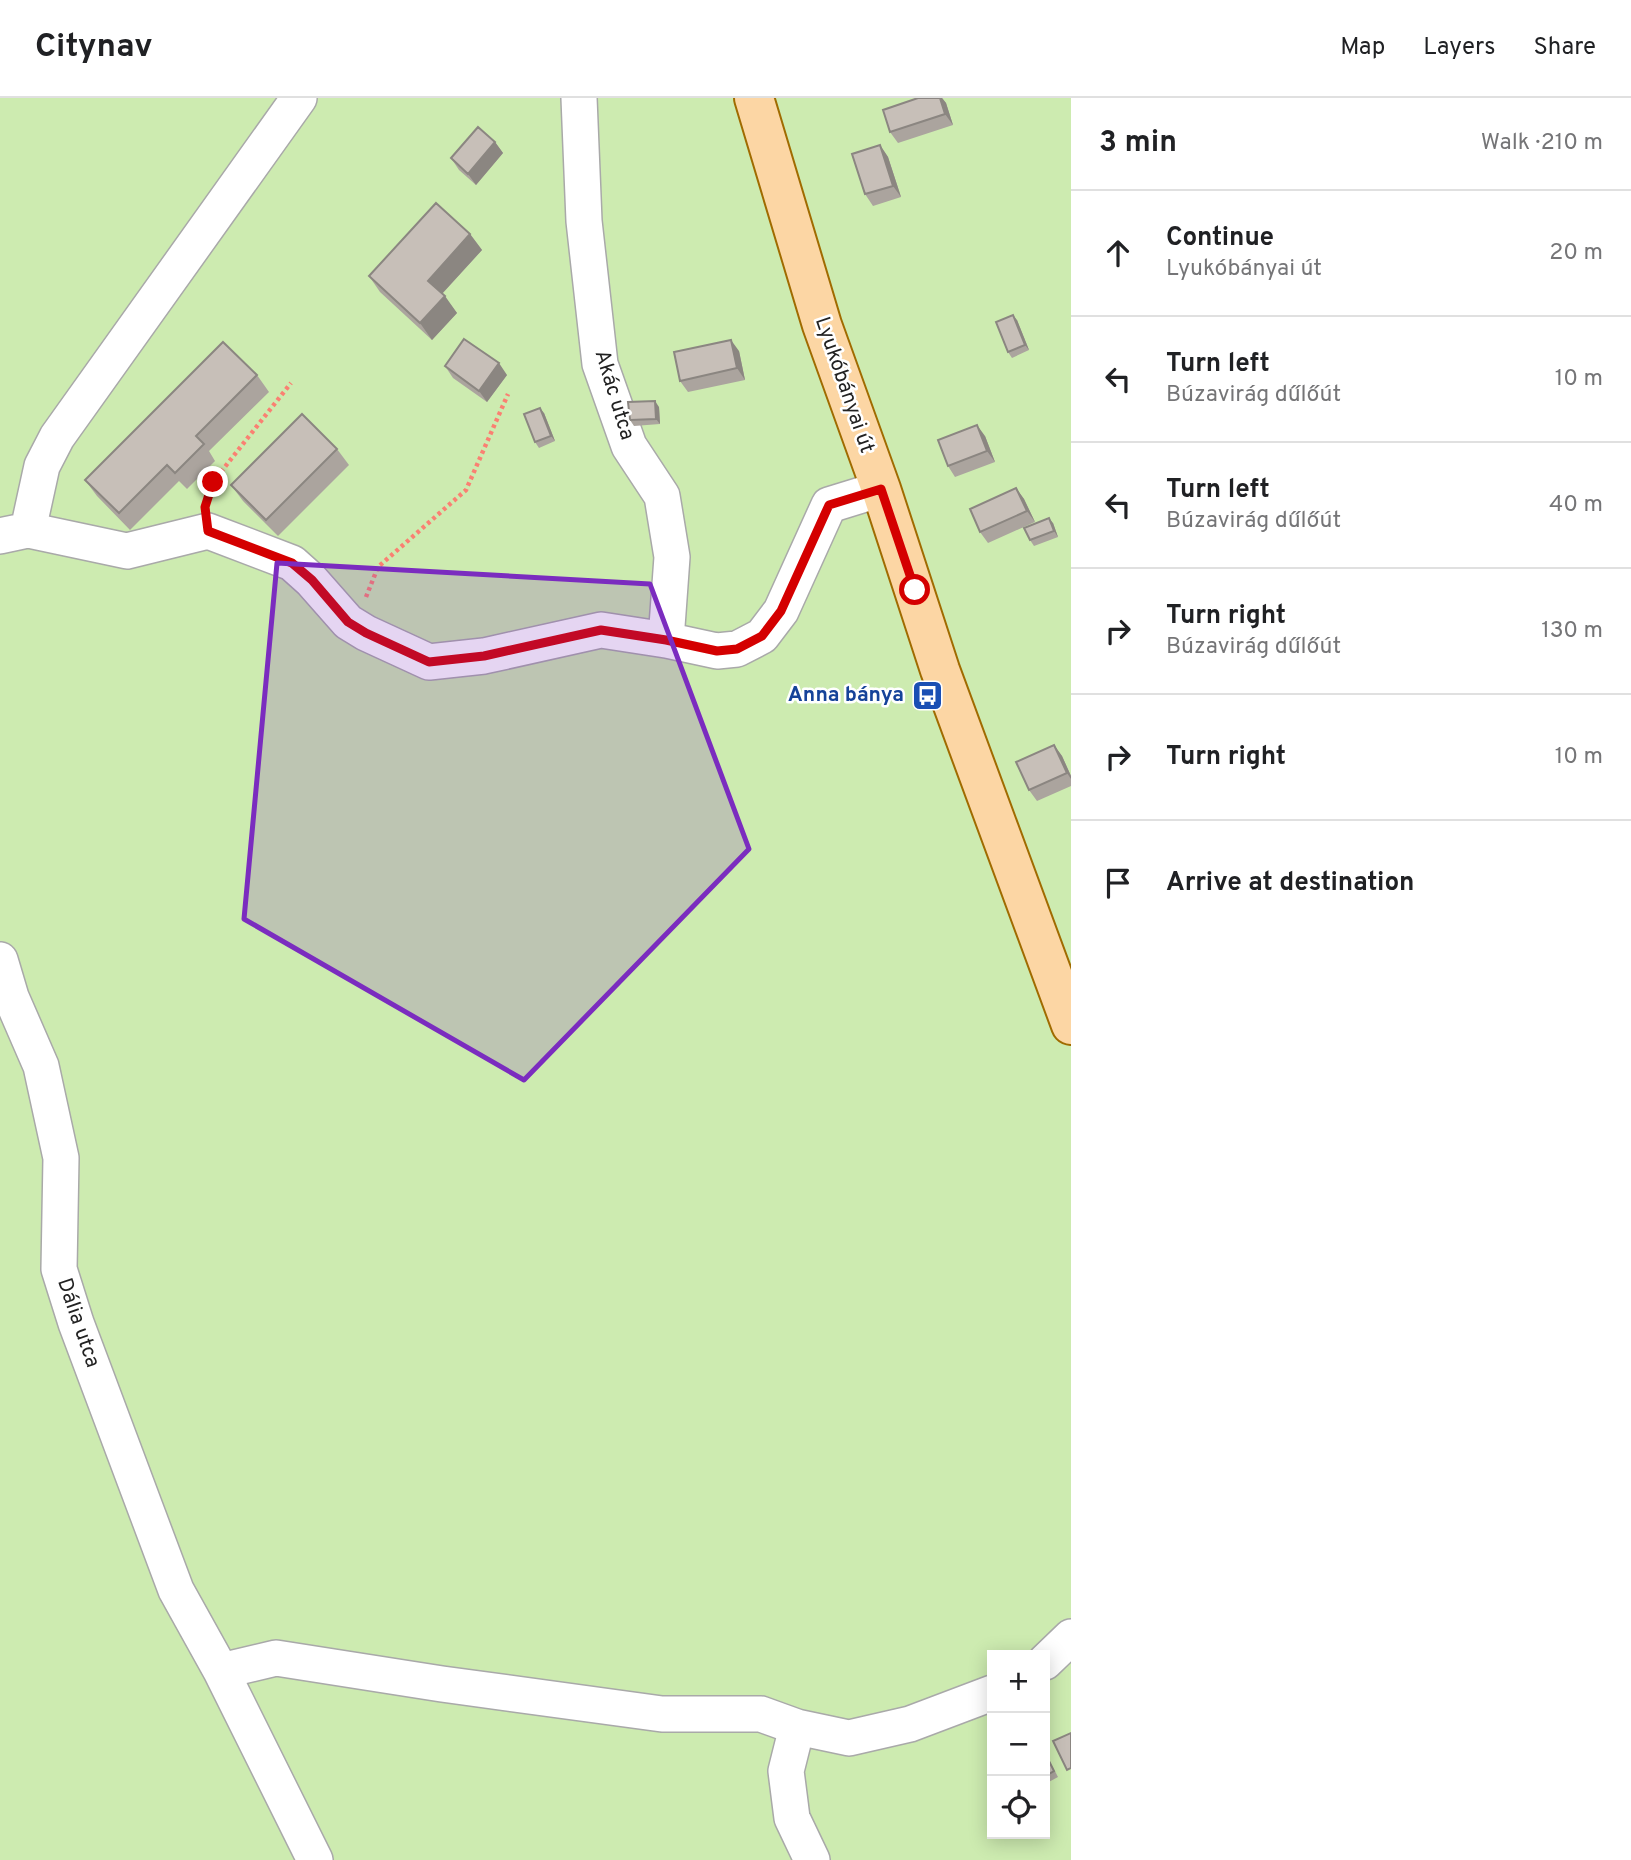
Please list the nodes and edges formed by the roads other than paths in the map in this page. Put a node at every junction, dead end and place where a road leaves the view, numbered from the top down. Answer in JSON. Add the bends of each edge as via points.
{"nodes":[{"id":1,"x":299,"y":98,"type":"edge"},
{"id":2,"x":579,"y":98,"type":"edge"},
{"id":3,"x":754,"y":98,"type":"edge"},
{"id":4,"x":881,"y":489,"type":"junction"},
{"id":5,"x":14,"y":533,"type":"edge"},
{"id":6,"x":666,"y":640,"type":"junction"},
{"id":7,"x":0,"y":960,"type":"edge"},
{"id":8,"x":1071,"y":1026,"type":"edge"},
{"id":9,"x":1071,"y":1637,"type":"edge"},
{"id":10,"x":1050,"y":1657,"type":"edge"},
{"id":11,"x":221,"y":1671,"type":"junction"},
{"id":12,"x":987,"y":1695,"type":"edge"},
{"id":13,"x":797,"y":1727,"type":"junction"},
{"id":14,"x":315,"y":1860,"type":"edge"},
{"id":15,"x":812,"y":1860,"type":"edge"}],
"edges":[{"from":1,"to":5,"type":"street","via":[[57,437]]},
{"from":2,"to":6,"type":"street","name":"Akác utca","via":[[584,220],[600,364],[629,446],[662,496],[672,557]]},
{"from":3,"to":4,"type":"main road","name":"Lyukóbányai út","via":[[822,325]]},
{"from":4,"to":6,"type":"street","via":[[829,505],[781,611],[762,636],[737,649],[717,651]]},
{"from":4,"to":8,"type":"main road","name":"Lyukóbányai út","via":[[940,670]]},
{"from":5,"to":6,"type":"street","via":[[127,551],[208,531],[292,563],[348,622],[429,662],[484,656],[601,630]]},
{"from":7,"to":11,"type":"street","name":"Dália utca","via":[[41,1066],[61,1158],[59,1269],[176,1590]]},
{"from":9,"to":10,"type":"street"},
{"from":11,"to":13,"type":"street","via":[[276,1658],[662,1714],[761,1714]]},
{"from":11,"to":14,"type":"street","name":"Dália utca"},
{"from":12,"to":13,"type":"street","via":[[910,1724],[849,1738]]},
{"from":13,"to":15,"type":"street","via":[[786,1772],[792,1818]]}]}
